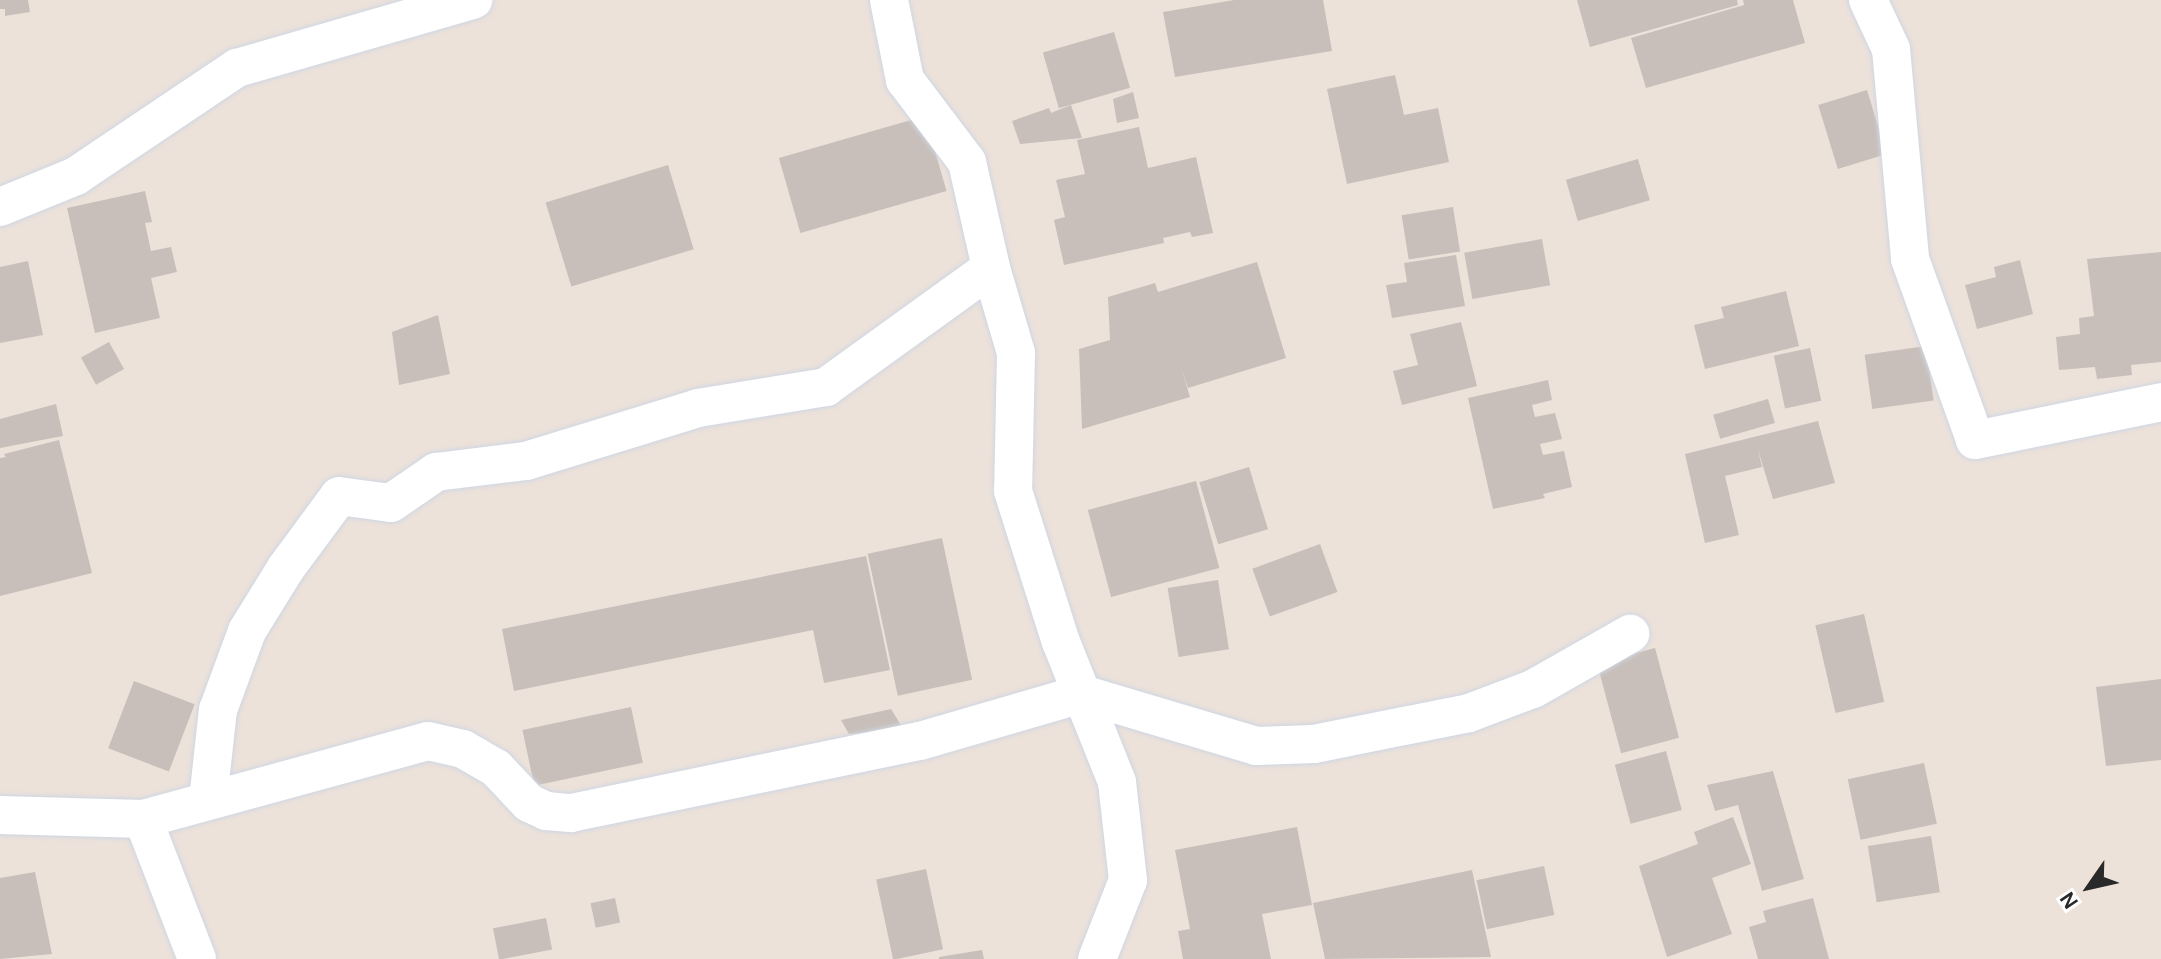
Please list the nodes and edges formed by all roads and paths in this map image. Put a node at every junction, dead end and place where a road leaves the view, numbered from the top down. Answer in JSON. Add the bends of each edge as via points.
{"nodes":[{"id":1,"x":473,"y":0,"type":"edge"},
{"id":2,"x":889,"y":0,"type":"edge"},
{"id":3,"x":1868,"y":0,"type":"edge"},
{"id":4,"x":0,"y":207,"type":"edge"},
{"id":5,"x":991,"y":268,"type":"junction"},
{"id":6,"x":2161,"y":402,"type":"edge"},
{"id":7,"x":1630,"y":634,"type":"dead end"},
{"id":8,"x":1082,"y":694,"type":"junction"},
{"id":9,"x":208,"y":800,"type":"junction"},
{"id":10,"x":0,"y":815,"type":"edge"},
{"id":11,"x":143,"y":819,"type":"junction"},
{"id":12,"x":197,"y":959,"type":"edge"},
{"id":13,"x":1097,"y":959,"type":"edge"}],
"edges":[{"from":1,"to":4,"type":"street","via":[[237,68],[76,176]]},
{"from":2,"to":5,"type":"street","via":[[905,80],[967,162]]},
{"from":3,"to":6,"type":"street","via":[[1891,49],[1910,259],[1975,440]]},
{"from":5,"to":8,"type":"street","via":[[1016,353],[1013,491]]},
{"from":5,"to":9,"type":"street","via":[[826,387],[698,408],[526,461],[436,472],[391,503],[339,496],[247,631],[218,710]]},
{"from":7,"to":8,"type":"street","via":[[1533,689],[1469,713],[1314,744],[1256,746]]},
{"from":8,"to":9,"type":"street","via":[[920,741],[571,813],[529,803],[496,768],[463,749],[428,741]]},
{"from":8,"to":13,"type":"street","via":[[1117,782],[1128,880]]},
{"from":9,"to":11,"type":"street"},
{"from":10,"to":11,"type":"street"},
{"from":11,"to":12,"type":"street"}]}
